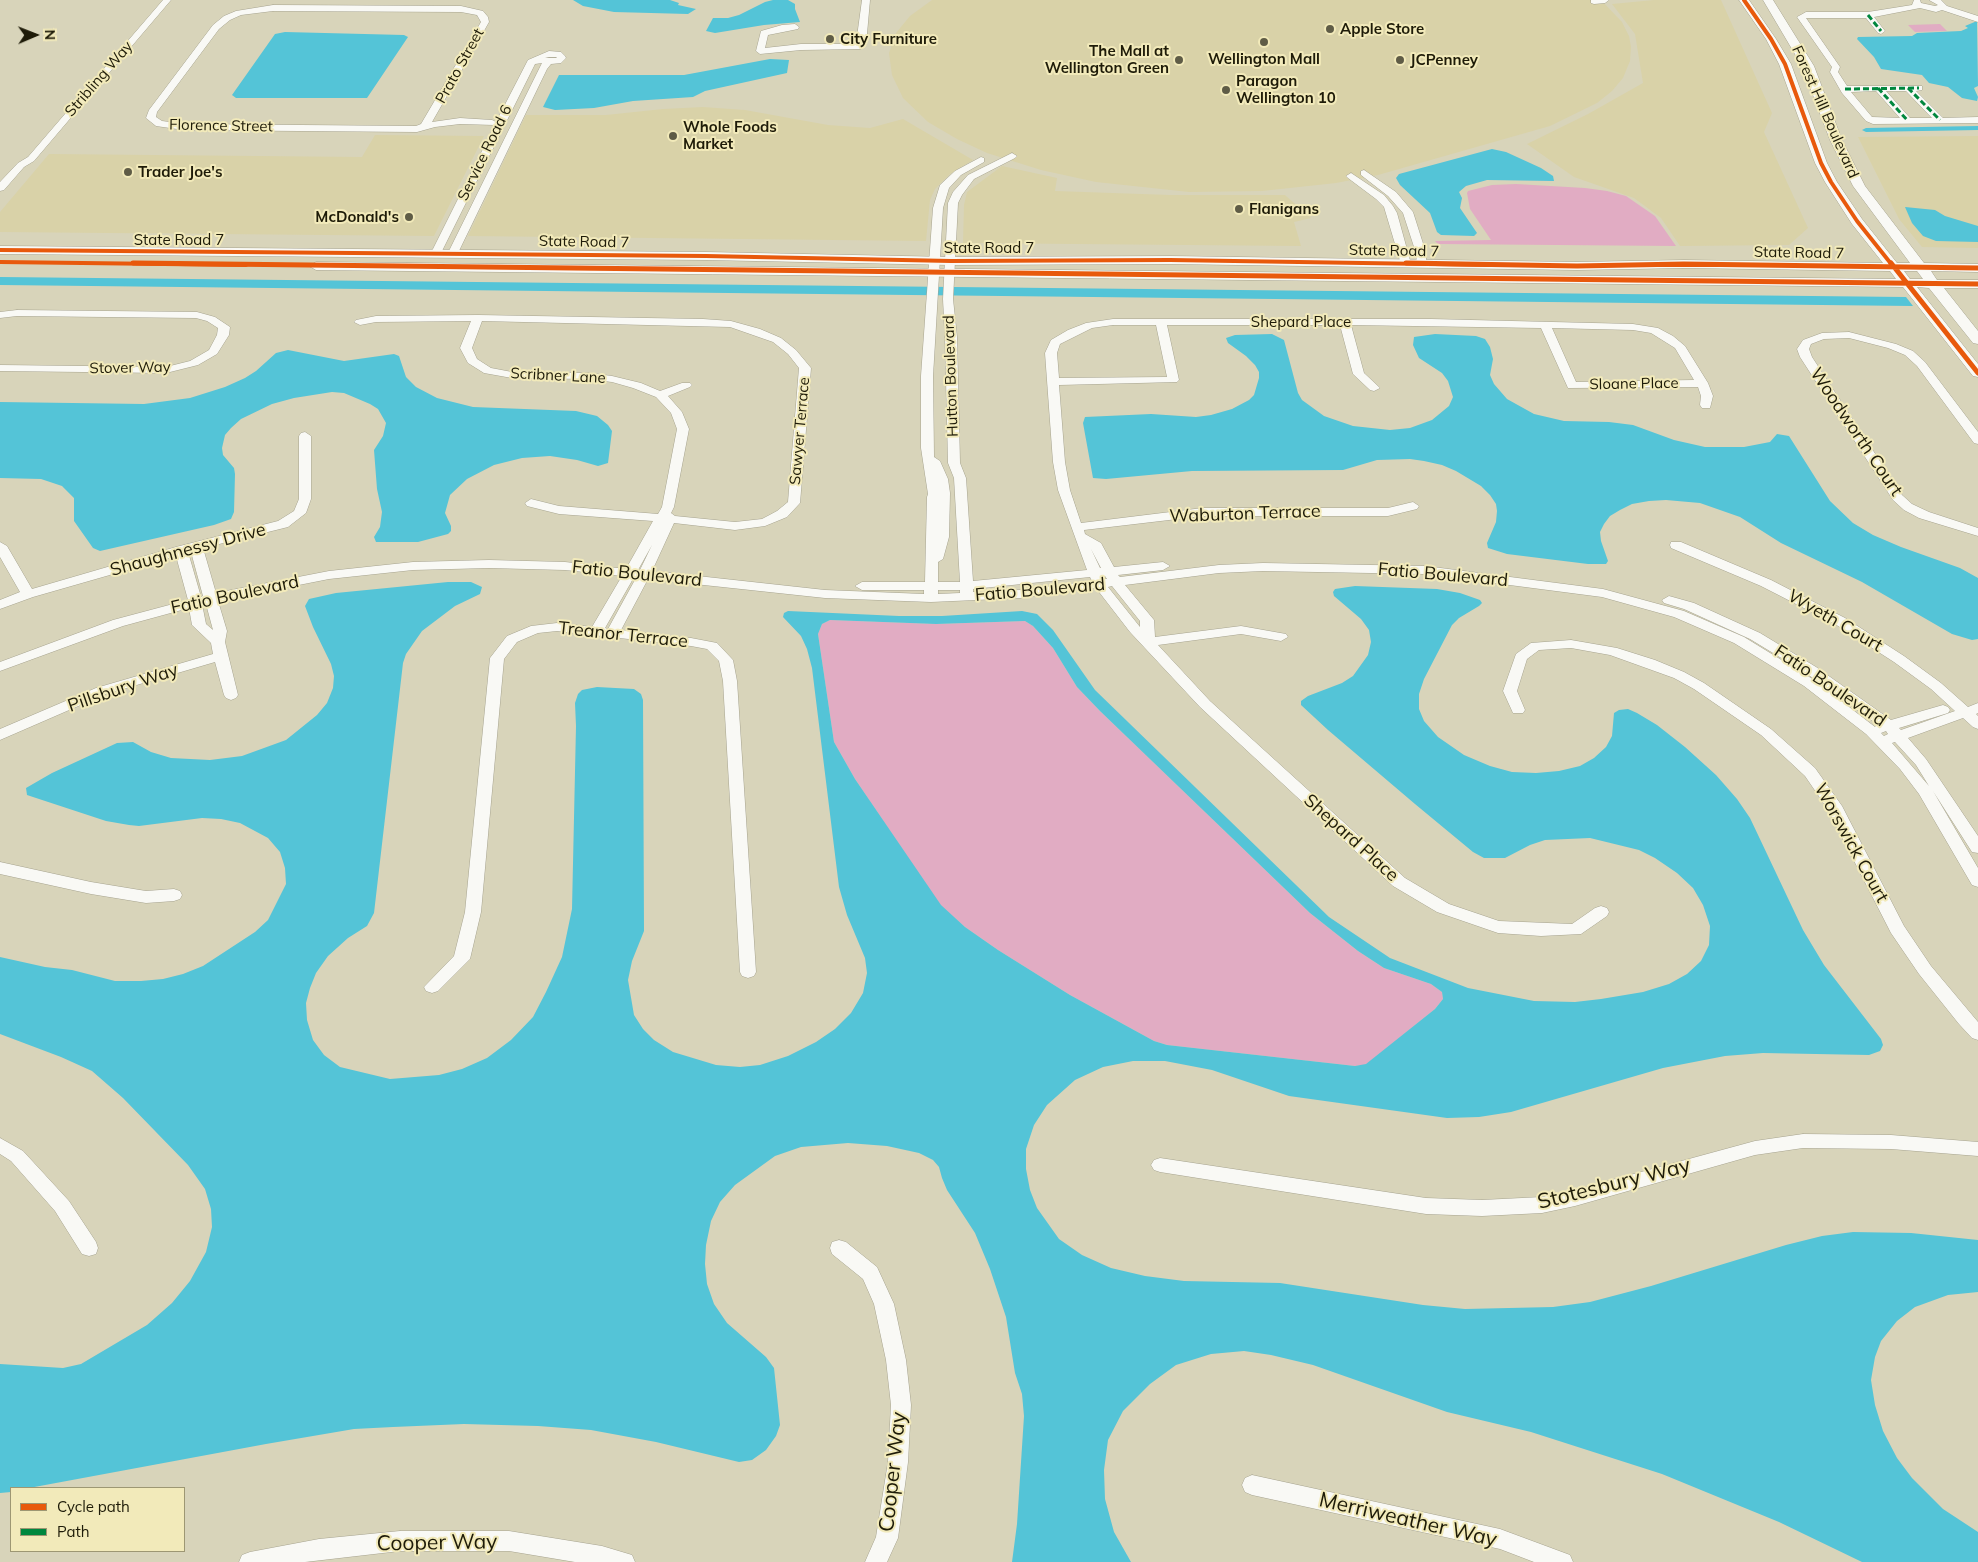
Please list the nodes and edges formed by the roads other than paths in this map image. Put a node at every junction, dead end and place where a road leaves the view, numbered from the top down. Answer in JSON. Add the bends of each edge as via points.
{"nodes":[{"id":1,"x":168,"y":0,"type":"edge"},
{"id":2,"x":866,"y":0,"type":"edge"},
{"id":3,"x":1605,"y":0,"type":"edge"},
{"id":4,"x":1744,"y":0,"type":"edge"},
{"id":5,"x":1768,"y":0,"type":"edge"},
{"id":6,"x":1933,"y":0,"type":"edge"},
{"id":7,"x":1594,"y":1,"type":"edge"},
{"id":8,"x":1916,"y":2,"type":"edge"},
{"id":9,"x":325,"y":4,"type":"edge"},
{"id":10,"x":1942,"y":7,"type":"junction"},
{"id":11,"x":1868,"y":15,"type":"junction"},
{"id":12,"x":1978,"y":19,"type":"edge"},
{"id":13,"x":795,"y":27,"type":"dead end"},
{"id":14,"x":1881,"y":30,"type":"dead end"},
{"id":15,"x":1878,"y":88,"type":"junction"},
{"id":16,"x":1908,"y":88,"type":"junction"},
{"id":17,"x":1919,"y":88,"type":"dead end"},
{"id":18,"x":1845,"y":89,"type":"junction"},
{"id":19,"x":1940,"y":120,"type":"junction"},
{"id":20,"x":1978,"y":120,"type":"edge"},
{"id":21,"x":1908,"y":121,"type":"junction"},
{"id":22,"x":496,"y":123,"type":"junction"},
{"id":23,"x":1808,"y":125,"type":"junction"},
{"id":24,"x":425,"y":126,"type":"junction"},
{"id":25,"x":1836,"y":140,"type":"junction"},
{"id":26,"x":1000,"y":151,"type":"dead end"},
{"id":27,"x":1012,"y":156,"type":"dead end"},
{"id":28,"x":31,"y":159,"type":"junction"},
{"id":29,"x":1364,"y":173,"type":"dead end"},
{"id":30,"x":1351,"y":176,"type":"dead end"},
{"id":31,"x":0,"y":188,"type":"edge"},
{"id":32,"x":0,"y":199,"type":"edge"},
{"id":33,"x":0,"y":250,"type":"edge"},
{"id":34,"x":436,"y":253,"type":"junction"},
{"id":35,"x":453,"y":253,"type":"junction"},
{"id":36,"x":0,"y":262,"type":"edge"},
{"id":37,"x":1406,"y":264,"type":"junction"},
{"id":38,"x":1422,"y":264,"type":"junction"},
{"id":39,"x":236,"y":265,"type":"junction"},
{"id":40,"x":1577,"y":266,"type":"junction"},
{"id":41,"x":1892,"y":267,"type":"junction"},
{"id":42,"x":1921,"y":267,"type":"junction"},
{"id":43,"x":1978,"y":268,"type":"edge"},
{"id":44,"x":950,"y":272,"type":"junction"},
{"id":45,"x":933,"y":273,"type":"junction"},
{"id":46,"x":1341,"y":277,"type":"junction"},
{"id":47,"x":1430,"y":278,"type":"junction"},
{"id":48,"x":1907,"y":284,"type":"junction"},
{"id":49,"x":1934,"y":284,"type":"junction"},
{"id":50,"x":1978,"y":284,"type":"edge"},
{"id":51,"x":0,"y":315,"type":"edge"},
{"id":52,"x":478,"y":318,"type":"junction"},
{"id":53,"x":360,"y":322,"type":"dead end"},
{"id":54,"x":1345,"y":322,"type":"junction"},
{"id":55,"x":1161,"y":323,"type":"junction"},
{"id":56,"x":1545,"y":325,"type":"junction"},
{"id":57,"x":1978,"y":340,"type":"edge"},
{"id":58,"x":0,"y":368,"type":"edge"},
{"id":59,"x":1978,"y":373,"type":"edge"},
{"id":60,"x":1052,"y":382,"type":"junction"},
{"id":61,"x":1702,"y":383,"type":"junction"},
{"id":62,"x":686,"y":385,"type":"dead end"},
{"id":63,"x":1374,"y":388,"type":"dead end"},
{"id":64,"x":660,"y":395,"type":"junction"},
{"id":65,"x":1706,"y":405,"type":"dead end"},
{"id":66,"x":305,"y":436,"type":"dead end"},
{"id":67,"x":1978,"y":440,"type":"edge"},
{"id":68,"x":927,"y":448,"type":"junction"},
{"id":69,"x":960,"y":478,"type":"junction"},
{"id":70,"x":942,"y":479,"type":"junction"},
{"id":71,"x":938,"y":495,"type":"junction"},
{"id":72,"x":531,"y":503,"type":"dead end"},
{"id":73,"x":1414,"y":506,"type":"dead end"},
{"id":74,"x":666,"y":514,"type":"junction"},
{"id":75,"x":1079,"y":532,"type":"junction"},
{"id":76,"x":1978,"y":532,"type":"edge"},
{"id":77,"x":964,"y":536,"type":"junction"},
{"id":78,"x":943,"y":537,"type":"junction"},
{"id":79,"x":1676,"y":545,"type":"dead end"},
{"id":80,"x":0,"y":546,"type":"edge"},
{"id":81,"x":196,"y":546,"type":"junction"},
{"id":82,"x":182,"y":550,"type":"junction"},
{"id":83,"x":631,"y":569,"type":"junction"},
{"id":84,"x":931,"y":570,"type":"junction"},
{"id":85,"x":646,"y":571,"type":"junction"},
{"id":86,"x":1105,"y":578,"type":"junction"},
{"id":87,"x":931,"y":592,"type":"junction"},
{"id":88,"x":966,"y":592,"type":"junction"},
{"id":89,"x":28,"y":594,"type":"junction"},
{"id":90,"x":210,"y":594,"type":"junction"},
{"id":91,"x":194,"y":598,"type":"junction"},
{"id":92,"x":0,"y":605,"type":"edge"},
{"id":93,"x":597,"y":630,"type":"junction"},
{"id":94,"x":614,"y":632,"type":"junction"},
{"id":95,"x":1281,"y":637,"type":"dead end"},
{"id":96,"x":218,"y":642,"type":"junction"},
{"id":97,"x":1148,"y":642,"type":"junction"},
{"id":98,"x":220,"y":656,"type":"junction"},
{"id":99,"x":0,"y":658,"type":"edge"},
{"id":100,"x":0,"y":668,"type":"edge"},
{"id":101,"x":231,"y":695,"type":"dead end"},
{"id":102,"x":1518,"y":710,"type":"dead end"},
{"id":103,"x":1971,"y":710,"type":"edge"},
{"id":104,"x":1978,"y":724,"type":"edge"},
{"id":105,"x":1894,"y":731,"type":"junction"},
{"id":106,"x":0,"y":735,"type":"edge"},
{"id":107,"x":1876,"y":736,"type":"junction"},
{"id":108,"x":1978,"y":848,"type":"edge"},
{"id":109,"x":0,"y":868,"type":"edge"},
{"id":110,"x":1978,"y":881,"type":"edge"},
{"id":111,"x":174,"y":895,"type":"dead end"},
{"id":112,"x":1601,"y":912,"type":"dead end"},
{"id":113,"x":748,"y":972,"type":"dead end"},
{"id":114,"x":432,"y":987,"type":"dead end"},
{"id":115,"x":1978,"y":1033,"type":"edge"},
{"id":116,"x":0,"y":1145,"type":"edge"},
{"id":117,"x":1978,"y":1149,"type":"edge"},
{"id":118,"x":1160,"y":1165,"type":"dead end"},
{"id":119,"x":89,"y":1248,"type":"dead end"},
{"id":120,"x":839,"y":1248,"type":"dead end"},
{"id":121,"x":1252,"y":1485,"type":"dead end"},
{"id":122,"x":250,"y":1562,"type":"edge"},
{"id":123,"x":624,"y":1562,"type":"edge"},
{"id":124,"x":876,"y":1562,"type":"edge"},
{"id":125,"x":1562,"y":1562,"type":"edge"}],
"edges":[{"from":1,"to":28,"type":"street","name":"Stribling Way"},
{"from":2,"to":13,"type":"street","via":[[862,45],[760,51],[764,33]]},
{"from":3,"to":7,"type":"street"},
{"from":4,"to":23,"type":"main road","name":"Forest Hill Boulevard","via":[[1777,49]]},
{"from":5,"to":25,"type":"main road","name":"Forest Hill Boulevard","via":[[1808,66]]},
{"from":6,"to":10,"type":"street","via":[[1941,3]]},
{"from":8,"to":10,"type":"street","via":[[1932,9]]},
{"from":8,"to":11,"type":"street"},
{"from":9,"to":24,"type":"street","name":"Prato Street","via":[[460,9],[472,10],[484,17],[485,22]]},
{"from":9,"to":24,"type":"street","name":"Florence Street","via":[[255,9],[227,18],[216,27],[152,112],[152,118],[159,124],[184,127],[417,129]]},
{"from":10,"to":12,"type":"street"},
{"from":11,"to":14,"type":"street"},
{"from":11,"to":18,"type":"street","via":[[1806,14],[1801,17],[1836,68],[1834,72]]},
{"from":15,"to":16,"type":"street"},
{"from":15,"to":18,"type":"street"},
{"from":15,"to":21,"type":"street"},
{"from":16,"to":17,"type":"street"},
{"from":16,"to":19,"type":"street"},
{"from":18,"to":21,"type":"street","via":[[1869,119]]},
{"from":19,"to":20,"type":"street"},
{"from":19,"to":21,"type":"street"},
{"from":22,"to":24,"type":"street","name":"Florence Street","via":[[459,128],[432,129]]},
{"from":22,"to":34,"type":"street","name":"Service Road 6"},
{"from":22,"to":35,"type":"street","name":"Service Road 6","via":[[531,62],[544,61]]},
{"from":23,"to":25,"type":"main road"},
{"from":23,"to":41,"type":"main road","name":"Forest Hill Boulevard","via":[[1831,182]]},
{"from":25,"to":42,"type":"main road","name":"Forest Hill Boulevard","via":[[1859,186]]},
{"from":26,"to":45,"type":"street","name":"Hutton Boulevard","via":[[958,174],[944,186],[938,208]]},
{"from":27,"to":44,"type":"street","name":"Hutton Boulevard","via":[[971,178],[957,194],[953,203]]},
{"from":28,"to":31,"type":"street","name":"Stribling Way"},
{"from":28,"to":32,"type":"street","name":"Stribling Way"},
{"from":29,"to":38,"type":"street","via":[[1392,194],[1408,212],[1422,254]]},
{"from":30,"to":37,"type":"street","via":[[1388,206]]},
{"from":33,"to":34,"type":"main road","name":"State Road 7"},
{"from":34,"to":35,"type":"main road","name":"State Road 7"},
{"from":35,"to":39,"type":"main road","via":[[421,259],[318,259]]},
{"from":35,"to":45,"type":"main road","name":"State Road 7"},
{"from":36,"to":39,"type":"main road","name":"State Road 7"},
{"from":37,"to":38,"type":"main road","name":"State Road 7"},
{"from":37,"to":44,"type":"main road","name":"State Road 7","via":[[1170,260]]},
{"from":38,"to":40,"type":"main road","name":"State Road 7"},
{"from":38,"to":46,"type":"main road","via":[[1393,274]]},
{"from":39,"to":45,"type":"main road","name":"State Road 7"},
{"from":40,"to":41,"type":"main road","name":"State Road 7"},
{"from":40,"to":47,"type":"main road","via":[[1540,270],[1445,269],[1430,273]]},
{"from":41,"to":42,"type":"main road","name":"State Road 7"},
{"from":41,"to":48,"type":"main road","name":"Forest Hill Boulevard"},
{"from":42,"to":43,"type":"main road","name":"State Road 7"},
{"from":42,"to":49,"type":"main road","name":"Forest Hill Boulevard"},
{"from":44,"to":45,"type":"main road","name":"State Road 7"},
{"from":44,"to":46,"type":"main road","name":"State Road 7"},
{"from":44,"to":69,"type":"street","name":"Hutton Boulevard","via":[[948,299],[954,463]]},
{"from":45,"to":68,"type":"street","name":"Hutton Boulevard"},
{"from":46,"to":47,"type":"main road","name":"State Road 7"},
{"from":47,"to":48,"type":"main road","name":"State Road 7"},
{"from":48,"to":49,"type":"main road","name":"State Road 7"},
{"from":48,"to":59,"type":"main road","name":"Forest Hill Boulevard"},
{"from":49,"to":50,"type":"main road","name":"State Road 7"},
{"from":49,"to":57,"type":"main road","name":"Forest Hill Boulevard"},
{"from":51,"to":58,"type":"street","name":"Stover Way","via":[[197,315],[224,327],[213,352],[194,363],[166,370]]},
{"from":52,"to":53,"type":"street","name":"Sawyer Terrace"},
{"from":52,"to":64,"type":"street","name":"Scribner Lane","via":[[466,348],[472,361],[488,371],[612,379]]},
{"from":52,"to":74,"type":"street","name":"Sawyer Terrace","via":[[731,324],[777,340],[792,352],[805,368],[794,503],[782,514],[765,522],[734,526]]},
{"from":54,"to":55,"type":"street","name":"Shepard Place"},
{"from":54,"to":56,"type":"street","name":"Shepard Place"},
{"from":54,"to":63,"type":"street","via":[[1359,374]]},
{"from":55,"to":60,"type":"street","name":"Shepard Place","via":[[1113,322],[1090,325],[1072,332],[1055,342],[1051,353]]},
{"from":55,"to":60,"type":"street","via":[[1174,380]]},
{"from":56,"to":61,"type":"street","name":"Shepard Place","via":[[1654,330],[1679,346]]},
{"from":56,"to":61,"type":"street","name":"Sloane Place","via":[[1572,386]]},
{"from":60,"to":75,"type":"street","name":"Shepard Place","via":[[1064,490]]},
{"from":61,"to":65,"type":"street","name":"Shepard Place","via":[[1707,396]]},
{"from":62,"to":64,"type":"street"},
{"from":64,"to":74,"type":"street","name":"Scribner Lane","via":[[676,412],[683,429]]},
{"from":66,"to":81,"type":"street","name":"Shaughnessy Drive","via":[[305,499],[300,513],[265,530]]},
{"from":67,"to":76,"type":"street","name":"Woodworth Court","via":[[1921,364],[1909,353],[1849,335],[1822,336],[1807,342],[1804,349],[1806,357],[1897,497],[1924,515]]},
{"from":68,"to":70,"type":"street","name":"Hutton Boulevard"},
{"from":68,"to":71,"type":"street","name":"Hutton Boulevard"},
{"from":69,"to":70,"type":"street"},
{"from":69,"to":77,"type":"street","name":"Hutton Boulevard"},
{"from":70,"to":71,"type":"street","name":"Hutton Boulevard"},
{"from":71,"to":78,"type":"street","name":"Hutton Boulevard"},
{"from":71,"to":84,"type":"street","name":"Hutton Boulevard"},
{"from":72,"to":74,"type":"street","name":"Sawyer Terrace","via":[[559,510]]},
{"from":73,"to":75,"type":"street","name":"Waburton Terrace","via":[[1388,512],[1203,512]]},
{"from":74,"to":83,"type":"street","name":"Scribner Lane"},
{"from":74,"to":85,"type":"street","name":"Scribner Lane","via":[[657,550]]},
{"from":75,"to":86,"type":"street","name":"Shepard Place","via":[[1082,543]]},
{"from":77,"to":78,"type":"street"},
{"from":77,"to":88,"type":"street","name":"Hutton Boulevard"},
{"from":78,"to":84,"type":"street","name":"Hutton Boulevard"},
{"from":79,"to":103,"type":"street","name":"Wyeth Court","via":[[1812,605],[1899,659]]},
{"from":80,"to":89,"type":"street"},
{"from":81,"to":82,"type":"street","name":"Shaughnessy Drive"},
{"from":81,"to":90,"type":"street"},
{"from":82,"to":89,"type":"street","name":"Shaughnessy Drive"},
{"from":82,"to":91,"type":"street"},
{"from":83,"to":85,"type":"street","name":"Fatio Boulevard"},
{"from":83,"to":90,"type":"street","name":"Fatio Boulevard","via":[[489,564],[413,566],[328,575]]},
{"from":83,"to":93,"type":"street","name":"Scribner Lane"},
{"from":84,"to":87,"type":"street","name":"Hutton Boulevard"},
{"from":85,"to":87,"type":"street","name":"Fatio Boulevard","via":[[824,594]]},
{"from":85,"to":94,"type":"street","name":"Scribner Lane"},
{"from":86,"to":88,"type":"street","name":"Fatio Boulevard","via":[[1020,594]]},
{"from":86,"to":97,"type":"street","name":"Shepard Place","via":[[1135,629]]},
{"from":86,"to":105,"type":"street","name":"Fatio Boulevard","via":[[1231,558],[1333,558],[1423,561],[1578,578],[1628,588],[1689,606],[1755,636],[1812,670]]},
{"from":86,"to":107,"type":"street","name":"Fatio Boulevard","via":[[1263,567],[1393,568],[1603,593],[1679,614],[1738,640],[1809,683]]},
{"from":87,"to":88,"type":"street","name":"Fatio Boulevard"},
{"from":89,"to":92,"type":"street","name":"Shaughnessy Drive"},
{"from":90,"to":91,"type":"street","name":"Fatio Boulevard"},
{"from":90,"to":96,"type":"street","via":[[220,631]]},
{"from":91,"to":96,"type":"street","via":[[199,625]]},
{"from":91,"to":99,"type":"street","name":"Fatio Boulevard","via":[[112,616]]},
{"from":91,"to":100,"type":"street","name":"Fatio Boulevard"},
{"from":93,"to":94,"type":"street","name":"Treanor Terrace"},
{"from":93,"to":114,"type":"street","name":"Treanor Terrace","via":[[536,629],[512,639],[497,658],[473,912],[462,959]]},
{"from":94,"to":113,"type":"street","name":"Treanor Terrace","via":[[712,646],[726,660],[730,680]]},
{"from":95,"to":97,"type":"street","via":[[1240,630]]},
{"from":96,"to":98,"type":"street"},
{"from":97,"to":112,"type":"street","name":"Shepard Place","via":[[1205,704],[1399,882],[1444,908],[1498,927],[1576,930]]},
{"from":98,"to":101,"type":"street"},
{"from":98,"to":106,"type":"street","name":"Pillsbury Way","via":[[101,691]]},
{"from":102,"to":115,"type":"street","name":"Worswick Court","via":[[1510,691],[1521,657],[1536,646],[1571,644],[1612,651],[1657,666],[1699,686],[1760,727],[1810,772],[1834,806],[1897,929],[1925,970]]},
{"from":103,"to":104,"type":"street","name":"Wyeth Court"},
{"from":103,"to":105,"type":"street"},
{"from":105,"to":107,"type":"street"},
{"from":105,"to":108,"type":"street","name":"Fatio Boulevard","via":[[1921,762]]},
{"from":107,"to":110,"type":"street","name":"Fatio Boulevard","via":[[1926,791]]},
{"from":109,"to":111,"type":"street","via":[[146,897]]},
{"from":116,"to":119,"type":"street","via":[[17,1156],[57,1200]]},
{"from":117,"to":118,"type":"street","name":"Stotesbury Way","via":[[1892,1142],[1803,1141],[1755,1148],[1542,1205],[1482,1208],[1426,1206]]},
{"from":120,"to":124,"type":"street","name":"Cooper Way","via":[[870,1274],[884,1304],[896,1360],[901,1404],[898,1462],[887,1538]]},
{"from":121,"to":125,"type":"street","name":"Merriweather Way","via":[[1500,1539]]},
{"from":122,"to":123,"type":"street","name":"Cooper Way","via":[[319,1549],[400,1541],[509,1541]]}]}
